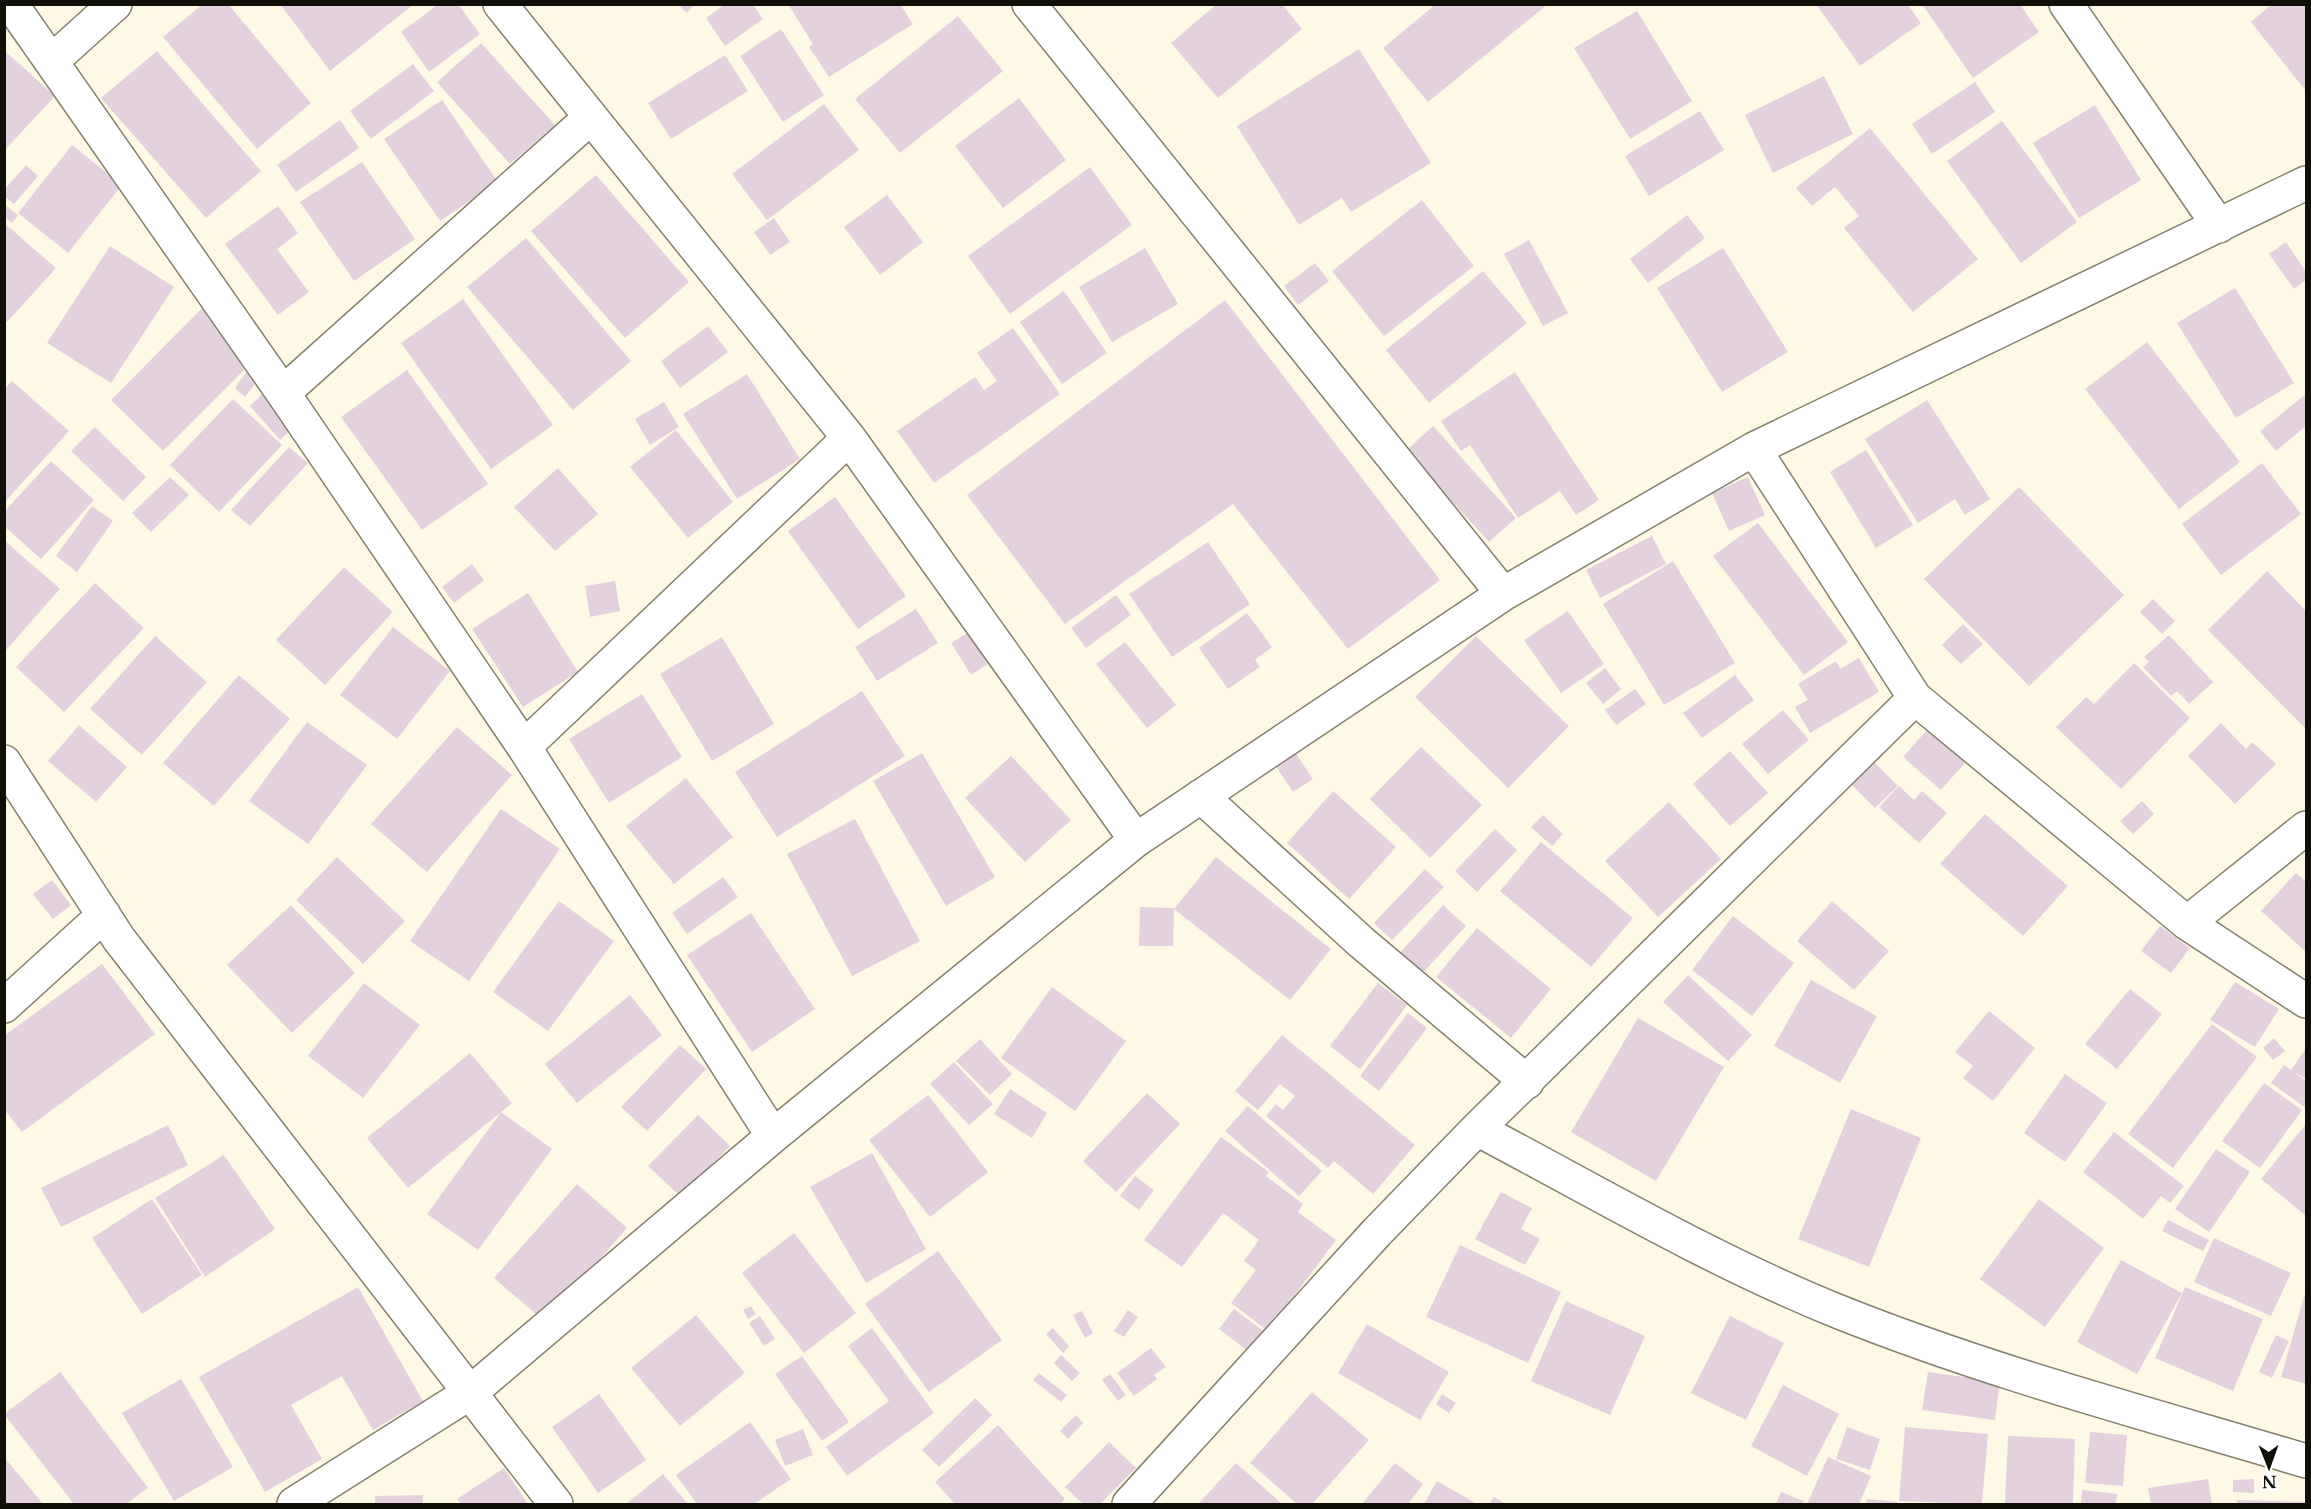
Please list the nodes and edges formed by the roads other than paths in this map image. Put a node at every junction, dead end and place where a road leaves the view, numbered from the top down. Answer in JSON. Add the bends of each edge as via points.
{"nodes":[{"id":1,"x":11,"y":4,"type":"edge"},
{"id":2,"x":115,"y":4,"type":"edge"},
{"id":3,"x":500,"y":4,"type":"edge"},
{"id":4,"x":1029,"y":4,"type":"edge"},
{"id":5,"x":2079,"y":9,"type":"edge"},
{"id":6,"x":52,"y":61,"type":"junction"},
{"id":7,"x":591,"y":117,"type":"junction"},
{"id":8,"x":2307,"y":183,"type":"edge"},
{"id":9,"x":2219,"y":226,"type":"junction"},
{"id":10,"x":283,"y":393,"type":"junction"},
{"id":11,"x":849,"y":438,"type":"junction"},
{"id":12,"x":1754,"y":449,"type":"junction"},
{"id":13,"x":1503,"y":594,"type":"junction"},
{"id":14,"x":1915,"y":698,"type":"junction"},
{"id":15,"x":524,"y":747,"type":"junction"},
{"id":16,"x":4,"y":762,"type":"edge"},
{"id":17,"x":1201,"y":796,"type":"junction"},
{"id":18,"x":2307,"y":828,"type":"edge"},
{"id":19,"x":1136,"y":840,"type":"junction"},
{"id":20,"x":104,"y":915,"type":"junction"},
{"id":21,"x":2187,"y":923,"type":"junction"},
{"id":22,"x":2307,"y":1001,"type":"edge"},
{"id":23,"x":4,"y":1006,"type":"edge"},
{"id":24,"x":1527,"y":1082,"type":"junction"},
{"id":25,"x":1477,"y":1129,"type":"junction"},
{"id":26,"x":773,"y":1136,"type":"junction"},
{"id":27,"x":471,"y":1392,"type":"junction"},
{"id":28,"x":2307,"y":1461,"type":"edge"},
{"id":29,"x":333,"y":1493,"type":"edge"},
{"id":30,"x":294,"y":1504,"type":"edge"},
{"id":31,"x":556,"y":1504,"type":"edge"},
{"id":32,"x":1129,"y":1504,"type":"edge"}],
"edges":[{"from":1,"to":6,"type":"street"},
{"from":2,"to":6,"type":"street"},
{"from":3,"to":7,"type":"street"},
{"from":4,"to":13,"type":"street"},
{"from":5,"to":9,"type":"street"},
{"from":6,"to":10,"type":"street"},
{"from":7,"to":10,"type":"street"},
{"from":7,"to":11,"type":"street"},
{"from":8,"to":9,"type":"street"},
{"from":9,"to":12,"type":"street"},
{"from":10,"to":15,"type":"street"},
{"from":11,"to":15,"type":"street"},
{"from":11,"to":19,"type":"street"},
{"from":12,"to":13,"type":"street"},
{"from":12,"to":14,"type":"street"},
{"from":13,"to":17,"type":"street"},
{"from":14,"to":21,"type":"street"},
{"from":14,"to":24,"type":"street"},
{"from":15,"to":26,"type":"street"},
{"from":16,"to":20,"type":"street"},
{"from":17,"to":19,"type":"street"},
{"from":17,"to":24,"type":"street","via":[[1361,942]]},
{"from":18,"to":21,"type":"street"},
{"from":19,"to":26,"type":"street"},
{"from":20,"to":23,"type":"street"},
{"from":20,"to":27,"type":"street"},
{"from":21,"to":22,"type":"street"},
{"from":24,"to":25,"type":"street"},
{"from":25,"to":28,"type":"street","via":[[1725,1260],[1835,1310],[1948,1353]]},
{"from":25,"to":32,"type":"street","via":[[1377,1232]]},
{"from":26,"to":27,"type":"street"},
{"from":27,"to":29,"type":"street"},
{"from":27,"to":31,"type":"street"},
{"from":29,"to":30,"type":"street"}]}
